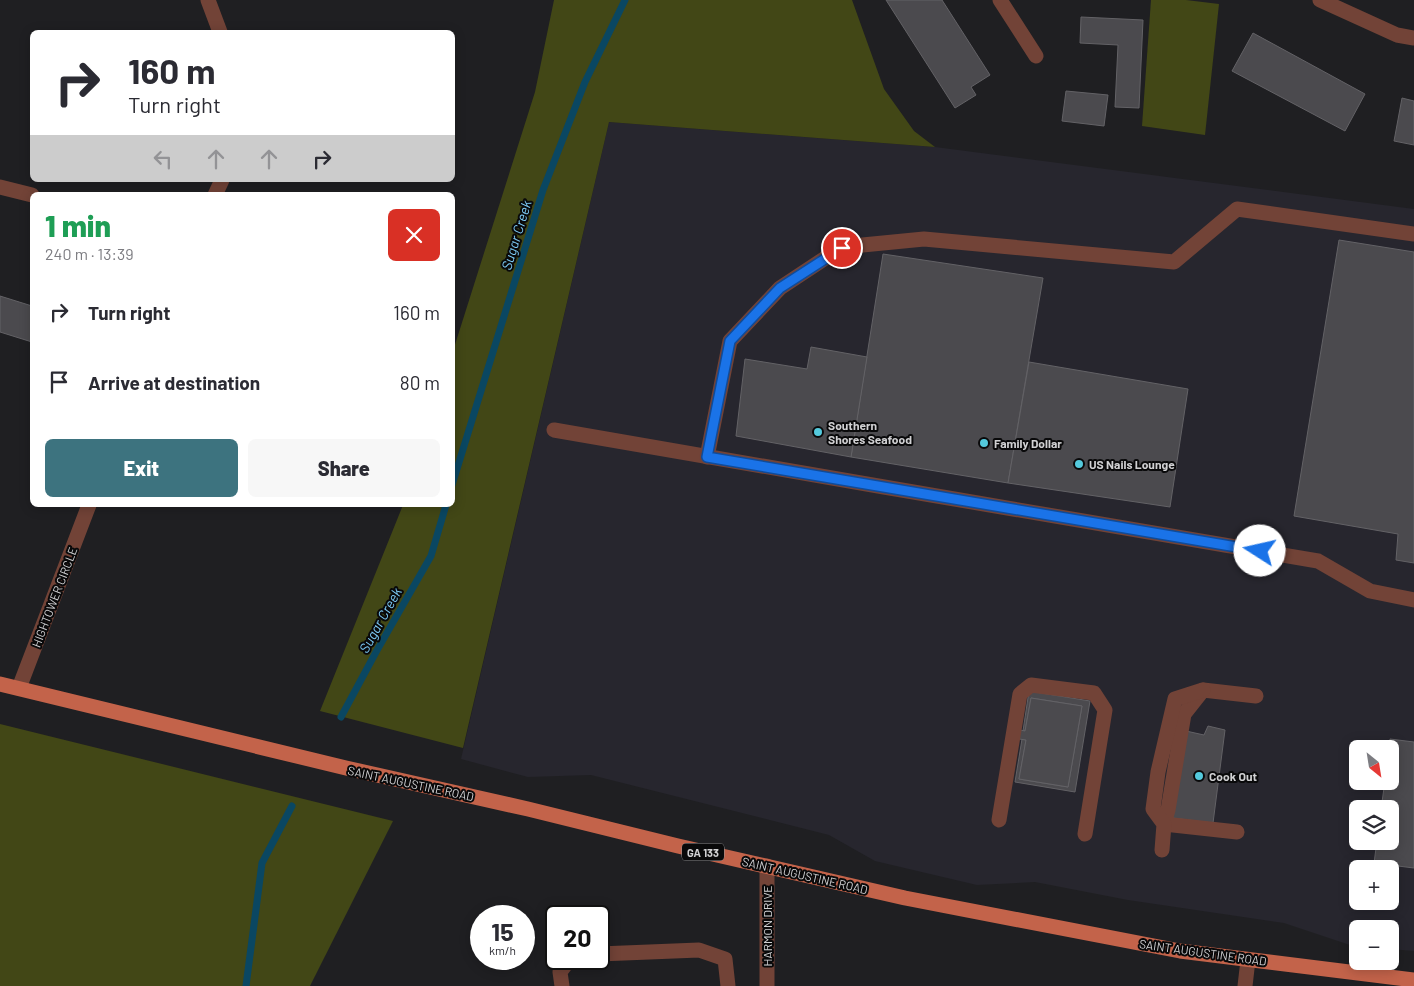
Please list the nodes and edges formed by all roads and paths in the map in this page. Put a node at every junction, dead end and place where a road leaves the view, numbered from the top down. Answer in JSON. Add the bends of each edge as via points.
{"nodes":[{"id":1,"x":208,"y":0,"type":"edge"},
{"id":2,"x":1000,"y":0,"type":"edge"},
{"id":3,"x":1320,"y":0,"type":"edge"},
{"id":4,"x":219,"y":30,"type":"edge"},
{"id":5,"x":1414,"y":38,"type":"edge"},
{"id":6,"x":1036,"y":56,"type":"dead end"},
{"id":7,"x":0,"y":187,"type":"edge"},
{"id":8,"x":30,"y":195,"type":"edge"},
{"id":9,"x":1414,"y":234,"type":"edge"},
{"id":10,"x":554,"y":430,"type":"dead end"},
{"id":11,"x":707,"y":457,"type":"junction"},
{"id":12,"x":88,"y":507,"type":"edge"},
{"id":13,"x":1414,"y":600,"type":"edge"},
{"id":14,"x":0,"y":684,"type":"edge"},
{"id":15,"x":19,"y":688,"type":"junction"},
{"id":16,"x":1256,"y":696,"type":"dead end"},
{"id":17,"x":999,"y":820,"type":"dead end"},
{"id":18,"x":1164,"y":824,"type":"junction"},
{"id":19,"x":1237,"y":832,"type":"dead end"},
{"id":20,"x":1084,"y":834,"type":"dead end"},
{"id":21,"x":1162,"y":850,"type":"dead end"},
{"id":22,"x":767,"y":866,"type":"junction"},
{"id":23,"x":610,"y":954,"type":"edge"},
{"id":24,"x":1248,"y":960,"type":"junction"},
{"id":25,"x":562,"y":970,"type":"edge"},
{"id":26,"x":1414,"y":980,"type":"edge"},
{"id":27,"x":562,"y":986,"type":"edge"},
{"id":28,"x":728,"y":986,"type":"edge"},
{"id":29,"x":767,"y":986,"type":"edge"},
{"id":30,"x":1244,"y":986,"type":"edge"}],
"edges":[{"from":1,"to":4,"type":"street"},
{"from":2,"to":6,"type":"street"},
{"from":3,"to":5,"type":"street"},
{"from":7,"to":8,"type":"street"},
{"from":9,"to":11,"type":"street","via":[[1237,209],[1174,262],[924,239],[842,248],[780,288],[730,341]]},
{"from":10,"to":11,"type":"street"},
{"from":11,"to":13,"type":"street","via":[[1318,561],[1370,591]]},
{"from":12,"to":15,"type":"street","name":"HIGHTOWER CIRCLE"},
{"from":14,"to":15,"type":"main road","name":"SAINT AUGUSTINE ROAD","number":"GA 133"},
{"from":15,"to":22,"type":"main road","name":"SAINT AUGUSTINE ROAD","number":"GA 133"},
{"from":16,"to":18,"type":"street","via":[[1203,690],[1184,714]]},
{"from":17,"to":20,"type":"street","via":[[1020,694],[1031,685],[1094,694],[1105,710]]},
{"from":18,"to":19,"type":"street"},
{"from":18,"to":21,"type":"street"},
{"from":22,"to":24,"type":"main road","name":"SAINT AUGUSTINE ROAD","number":"GA 133","via":[[905,898],[1180,951]]},
{"from":22,"to":29,"type":"street","name":"HARMON DRIVE"},
{"from":23,"to":28,"type":"street","via":[[699,950],[725,959]]},
{"from":24,"to":26,"type":"main road","name":"SAINT AUGUSTINE ROAD","number":"GA 133"},
{"from":24,"to":30,"type":"street"},
{"from":25,"to":27,"type":"street"}]}
